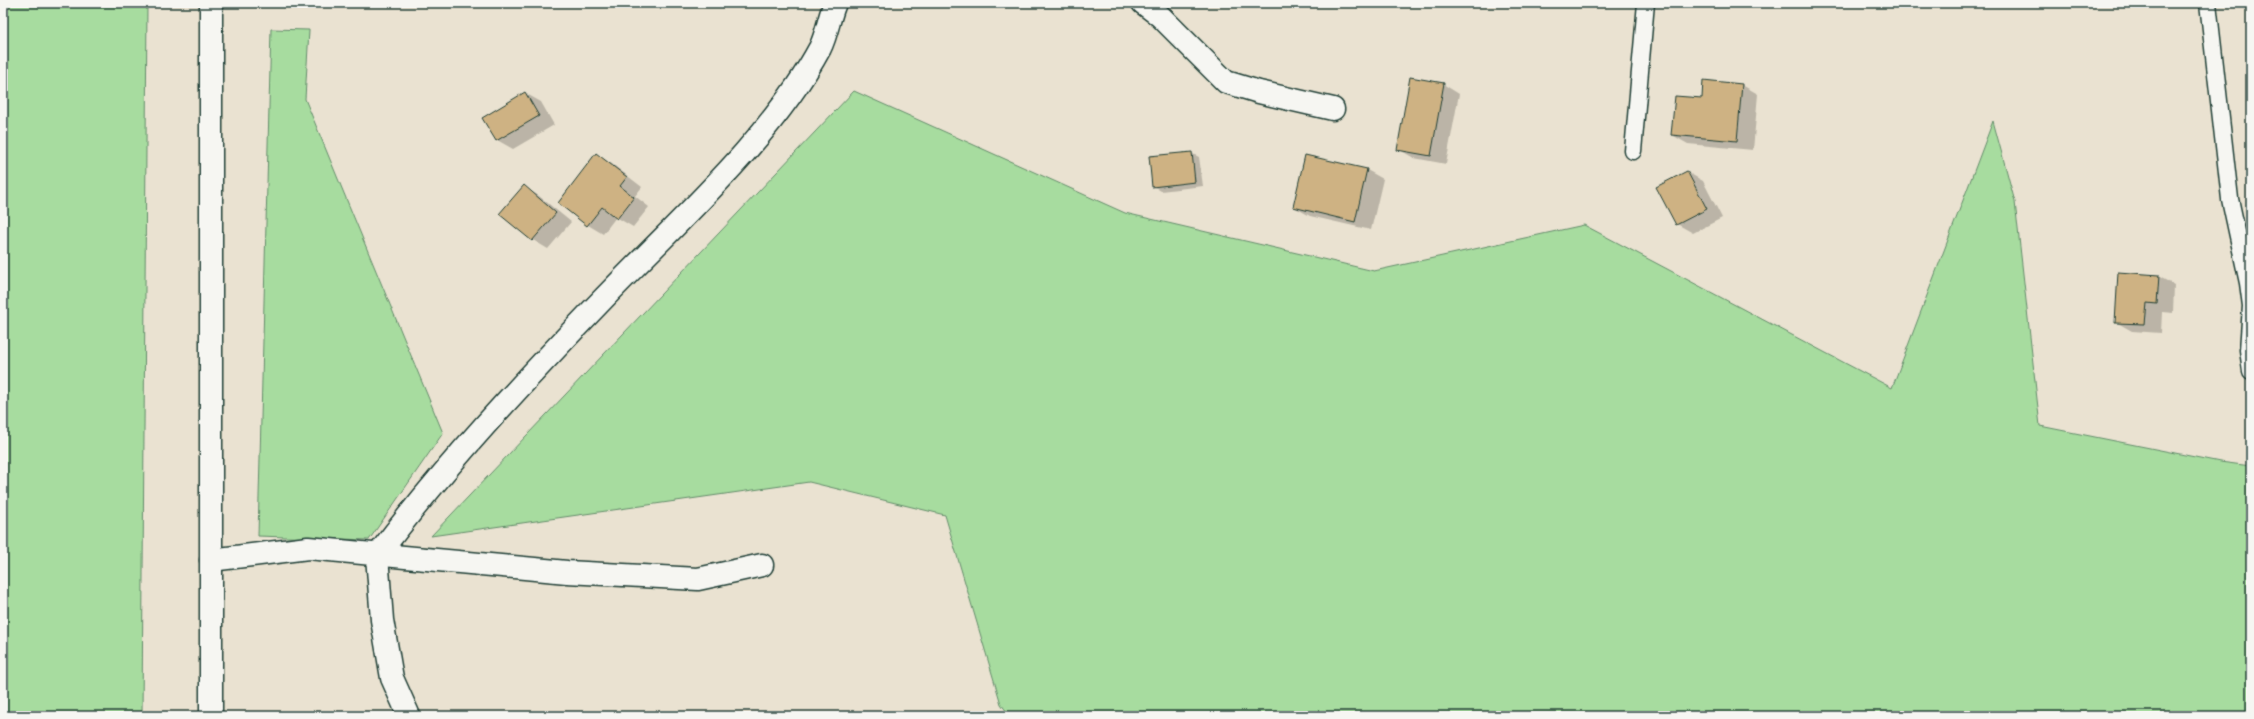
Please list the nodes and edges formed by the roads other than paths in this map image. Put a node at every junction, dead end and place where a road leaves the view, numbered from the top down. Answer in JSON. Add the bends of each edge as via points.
{"nodes":[{"id":1,"x":211,"y":3,"type":"edge"},
{"id":2,"x":835,"y":3,"type":"edge"},
{"id":3,"x":1143,"y":3,"type":"edge"},
{"id":4,"x":1646,"y":3,"type":"edge"},
{"id":5,"x":2208,"y":3,"type":"edge"},
{"id":6,"x":1333,"y":109,"type":"dead end"},
{"id":7,"x":1633,"y":151,"type":"dead end"},
{"id":8,"x":2251,"y":371,"type":"edge"},
{"id":9,"x":377,"y":556,"type":"junction"},
{"id":10,"x":211,"y":560,"type":"junction"},
{"id":11,"x":762,"y":565,"type":"dead end"},
{"id":12,"x":211,"y":716,"type":"edge"},
{"id":13,"x":409,"y":716,"type":"edge"}],
"edges":[{"from":1,"to":10,"type":"street"},
{"from":2,"to":9,"type":"street","via":[[821,46],[788,100],[728,170],[548,355],[455,458]]},
{"from":3,"to":6,"type":"street","via":[[1160,16],[1226,82]]},
{"from":4,"to":7,"type":"lane"},
{"from":5,"to":8,"type":"lane","via":[[2230,199],[2251,306],[2248,350]]},
{"from":9,"to":10,"type":"street","via":[[308,548]]},
{"from":9,"to":11,"type":"street","via":[[655,578],[698,579]]},
{"from":9,"to":13,"type":"street","via":[[382,620],[392,678]]},
{"from":10,"to":12,"type":"street"}]}
